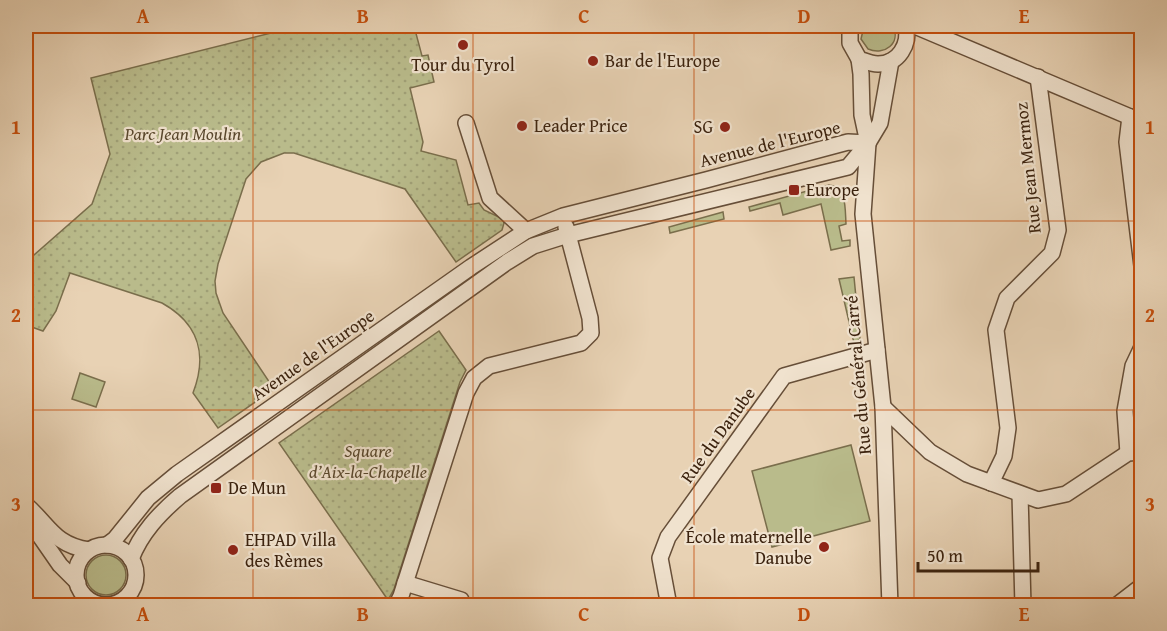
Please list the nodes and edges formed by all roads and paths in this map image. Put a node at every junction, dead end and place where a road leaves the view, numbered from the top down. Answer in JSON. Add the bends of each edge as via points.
{"nodes":[{"id":1,"x":850,"y":26,"type":"edge"},
{"id":2,"x":906,"y":26,"type":"edge"},
{"id":3,"x":915,"y":26,"type":"edge"},
{"id":4,"x":934,"y":34,"type":"junction"},
{"id":5,"x":906,"y":42,"type":"junction"},
{"id":6,"x":859,"y":59,"type":"junction"},
{"id":7,"x":891,"y":61,"type":"junction"},
{"id":8,"x":1038,"y":77,"type":"junction"},
{"id":9,"x":1136,"y":119,"type":"edge"},
{"id":10,"x":466,"y":123,"type":"dead end"},
{"id":11,"x":868,"y":143,"type":"junction"},
{"id":12,"x":563,"y":216,"type":"junction"},
{"id":13,"x":526,"y":231,"type":"junction"},
{"id":14,"x":568,"y":236,"type":"junction"},
{"id":15,"x":1142,"y":266,"type":"edge"},
{"id":16,"x":1142,"y":346,"type":"edge"},
{"id":17,"x":877,"y":350,"type":"junction"},
{"id":18,"x":310,"y":381,"type":"junction"},
{"id":19,"x":320,"y":396,"type":"junction"},
{"id":20,"x":883,"y":407,"type":"junction"},
{"id":21,"x":1135,"y":452,"type":"edge"},
{"id":22,"x":991,"y":483,"type":"junction"},
{"id":23,"x":1020,"y":494,"type":"junction"},
{"id":24,"x":26,"y":505,"type":"edge"},
{"id":25,"x":26,"y":516,"type":"edge"},
{"id":26,"x":106,"y":545,"type":"junction"},
{"id":27,"x":89,"y":550,"type":"junction"},
{"id":28,"x":131,"y":559,"type":"junction"},
{"id":29,"x":78,"y":583,"type":"junction"},
{"id":30,"x":405,"y":583,"type":"junction"},
{"id":31,"x":1142,"y":586,"type":"edge"},
{"id":32,"x":88,"y":602,"type":"edge"},
{"id":33,"x":462,"y":603,"type":"edge"},
{"id":34,"x":113,"y":604,"type":"edge"},
{"id":35,"x":396,"y":606,"type":"edge"},
{"id":36,"x":669,"y":606,"type":"edge"},
{"id":37,"x":890,"y":606,"type":"edge"},
{"id":38,"x":1023,"y":606,"type":"edge"},
{"id":39,"x":1116,"y":606,"type":"edge"}],
"edges":[{"from":1,"to":6,"type":"street","name":"Rue du Général Carré","via":[[850,43]]},
{"from":2,"to":5,"type":"street"},
{"from":3,"to":4,"type":"street"},
{"from":4,"to":5,"type":"street"},
{"from":4,"to":8,"type":"street"},
{"from":5,"to":7,"type":"street"},
{"from":6,"to":7,"type":"street","via":[[878,64]]},
{"from":6,"to":11,"type":"street","name":"Rue du Général Carré"},
{"from":7,"to":11,"type":"street","name":"Rue du Général Carré","via":[[880,123]]},
{"from":8,"to":9,"type":"street"},
{"from":8,"to":22,"type":"street","name":"Rue Jean Mermoz","via":[[1058,230],[1052,253],[1007,298],[996,330],[1008,428],[1004,456]]},
{"from":9,"to":15,"type":"street","via":[[1127,142]]},
{"from":10,"to":13,"type":"street","via":[[490,198]]},
{"from":11,"to":12,"type":"street","name":"Avenue de l'Europe","via":[[848,142]]},
{"from":11,"to":14,"type":"street","name":"Avenue de l'Europe","via":[[848,167]]},
{"from":11,"to":17,"type":"street","name":"Rue du Général Carré","via":[[863,214]]},
{"from":12,"to":13,"type":"street","name":"Avenue de l'Europe"},
{"from":12,"to":14,"type":"street"},
{"from":13,"to":18,"type":"street","name":"Avenue de l'Europe"},
{"from":14,"to":19,"type":"street","name":"Avenue de l'Europe","via":[[533,246],[507,262]]},
{"from":14,"to":30,"type":"street","via":[[591,318],[591,333],[581,343],[489,366],[474,378]]},
{"from":16,"to":21,"type":"street","via":[[1133,366],[1125,411]]},
{"from":17,"to":20,"type":"street","name":"Rue du Général Carré"},
{"from":17,"to":36,"type":"street","name":"Rue du Danube","via":[[784,376],[668,537],[660,558]]},
{"from":18,"to":19,"type":"street"},
{"from":18,"to":26,"type":"street","name":"Avenue de l'Europe","via":[[177,474],[148,498]]},
{"from":19,"to":28,"type":"street","name":"Avenue de l'Europe","via":[[161,512],[139,540]]},
{"from":20,"to":22,"type":"street","via":[[930,452]]},
{"from":20,"to":37,"type":"street","name":"Rue du Général Carré"},
{"from":21,"to":23,"type":"street","via":[[1066,494],[1038,500]]},
{"from":22,"to":23,"type":"street"},
{"from":23,"to":38,"type":"street"},
{"from":24,"to":27,"type":"street","via":[[59,539]]},
{"from":25,"to":29,"type":"street","via":[[60,565]]},
{"from":26,"to":27,"type":"street"},
{"from":26,"to":28,"type":"street","via":[[123,550]]},
{"from":27,"to":29,"type":"street","via":[[78,565]]},
{"from":28,"to":34,"type":"street","via":[[134,586]]},
{"from":29,"to":32,"type":"street"},
{"from":30,"to":33,"type":"street"},
{"from":30,"to":35,"type":"street"},
{"from":31,"to":39,"type":"street"},
{"from":32,"to":34,"type":"street"}]}
